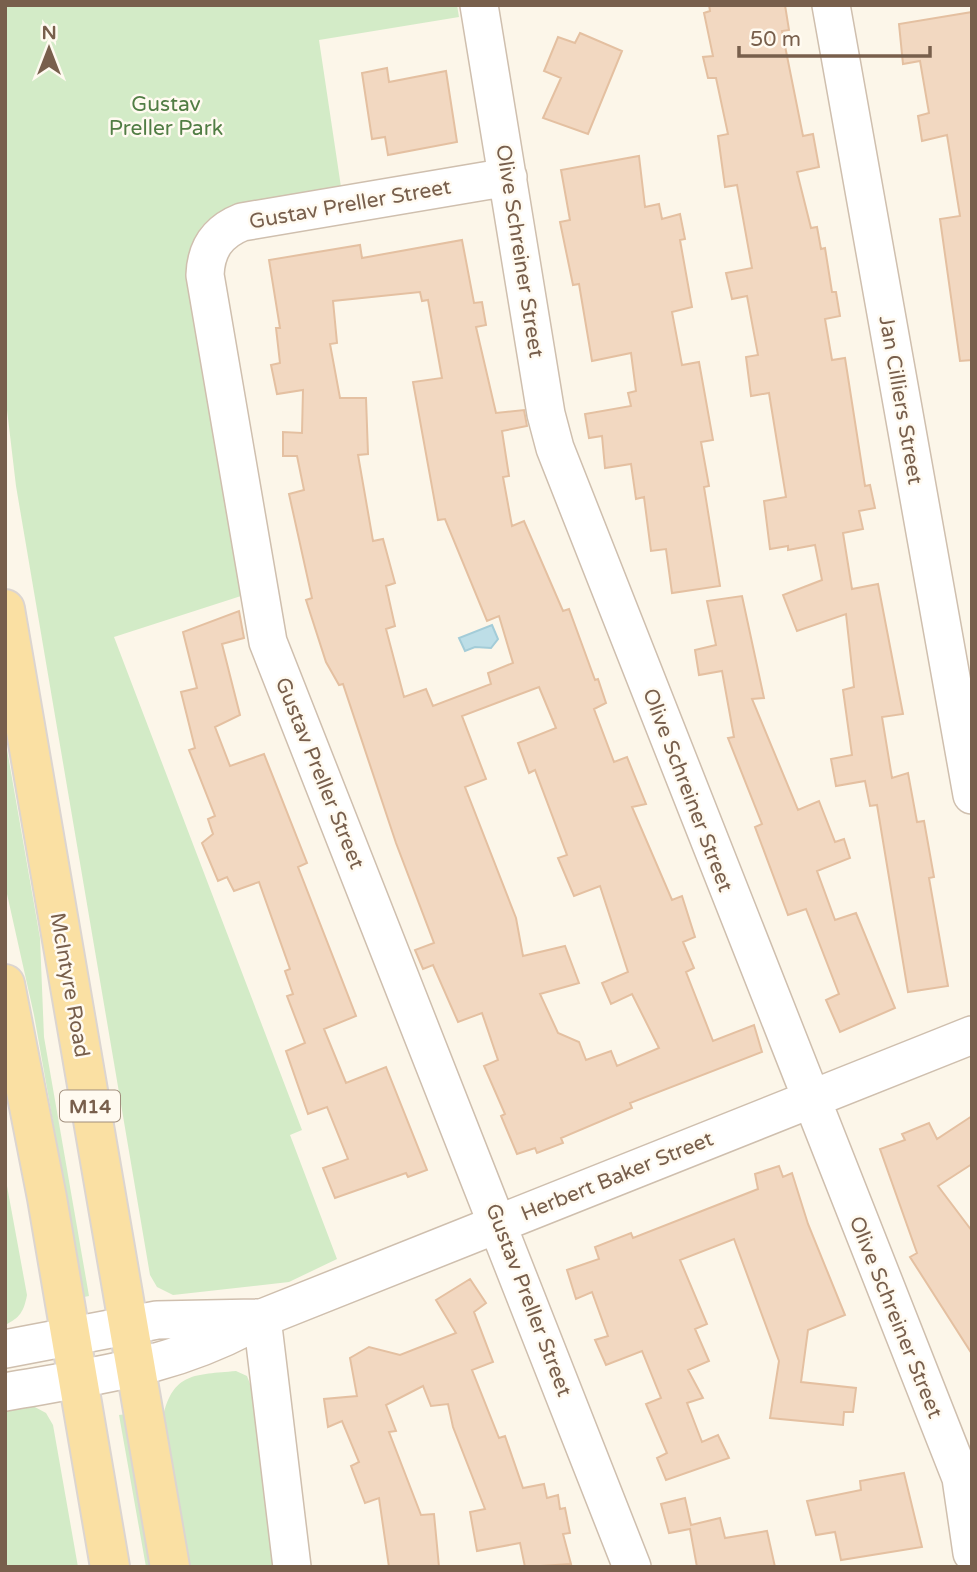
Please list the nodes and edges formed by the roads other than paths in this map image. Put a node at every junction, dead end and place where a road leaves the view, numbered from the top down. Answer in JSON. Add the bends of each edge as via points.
{"nodes":[{"id":1,"x":479,"y":5,"type":"edge"},
{"id":2,"x":831,"y":5,"type":"edge"},
{"id":3,"x":508,"y":177,"type":"junction"},
{"id":4,"x":5,"y":609,"type":"edge"},
{"id":5,"x":972,"y":795,"type":"edge"},
{"id":6,"x":5,"y":984,"type":"edge"},
{"id":7,"x":972,"y":1035,"type":"edge"},
{"id":8,"x":809,"y":1100,"type":"junction"},
{"id":9,"x":499,"y":1223,"type":"junction"},
{"id":10,"x":262,"y":1318,"type":"junction"},
{"id":11,"x":127,"y":1327,"type":"junction"},
{"id":12,"x":69,"y":1337,"type":"junction"},
{"id":13,"x":5,"y":1349,"type":"edge"},
{"id":14,"x":134,"y":1368,"type":"junction"},
{"id":15,"x":76,"y":1380,"type":"junction"},
{"id":16,"x":5,"y":1392,"type":"edge"},
{"id":17,"x":972,"y":1553,"type":"edge"},
{"id":18,"x":110,"y":1567,"type":"edge"},
{"id":19,"x":170,"y":1567,"type":"edge"},
{"id":20,"x":292,"y":1567,"type":"edge"},
{"id":21,"x":632,"y":1567,"type":"edge"}],
"edges":[{"from":1,"to":3,"type":"street","name":"Olive Schreiner Street"},
{"from":2,"to":5,"type":"street","name":"Jan Cilliers Street"},
{"from":3,"to":8,"type":"street","name":"Olive Schreiner Street","via":[[555,447]]},
{"from":3,"to":9,"type":"street","name":"Gustav Preller Street","via":[[242,222],[214,242],[205,275],[268,642]]},
{"from":4,"to":11,"type":"main road","name":"McIntyre Road","number":"M14"},
{"from":6,"to":12,"type":"main road","number":"M14"},
{"from":7,"to":8,"type":"street","name":"Herbert Baker Street"},
{"from":8,"to":9,"type":"street","name":"Herbert Baker Street"},
{"from":8,"to":17,"type":"street","name":"Olive Schreiner Street","via":[[961,1478]]},
{"from":9,"to":10,"type":"street","name":"Herbert Baker Street"},
{"from":9,"to":21,"type":"street","name":"Gustav Preller Street"},
{"from":10,"to":11,"type":"street","name":"Herbert Baker Street","via":[[157,1320]]},
{"from":10,"to":14,"type":"street","name":"Herbert Baker Street","via":[[206,1348]]},
{"from":10,"to":20,"type":"street"},
{"from":11,"to":12,"type":"street","name":"Herbert Baker Street"},
{"from":11,"to":14,"type":"main road","name":"McIntyre Road","number":"M14"},
{"from":12,"to":13,"type":"street","name":"Herbert Baker Street"},
{"from":12,"to":15,"type":"main road","number":"M14"},
{"from":14,"to":15,"type":"street","name":"Herbert Baker Street"},
{"from":14,"to":19,"type":"main road","name":"McIntyre Road","number":"M14"},
{"from":15,"to":16,"type":"street","name":"Herbert Baker Street"},
{"from":15,"to":18,"type":"main road","number":"M14"}]}
